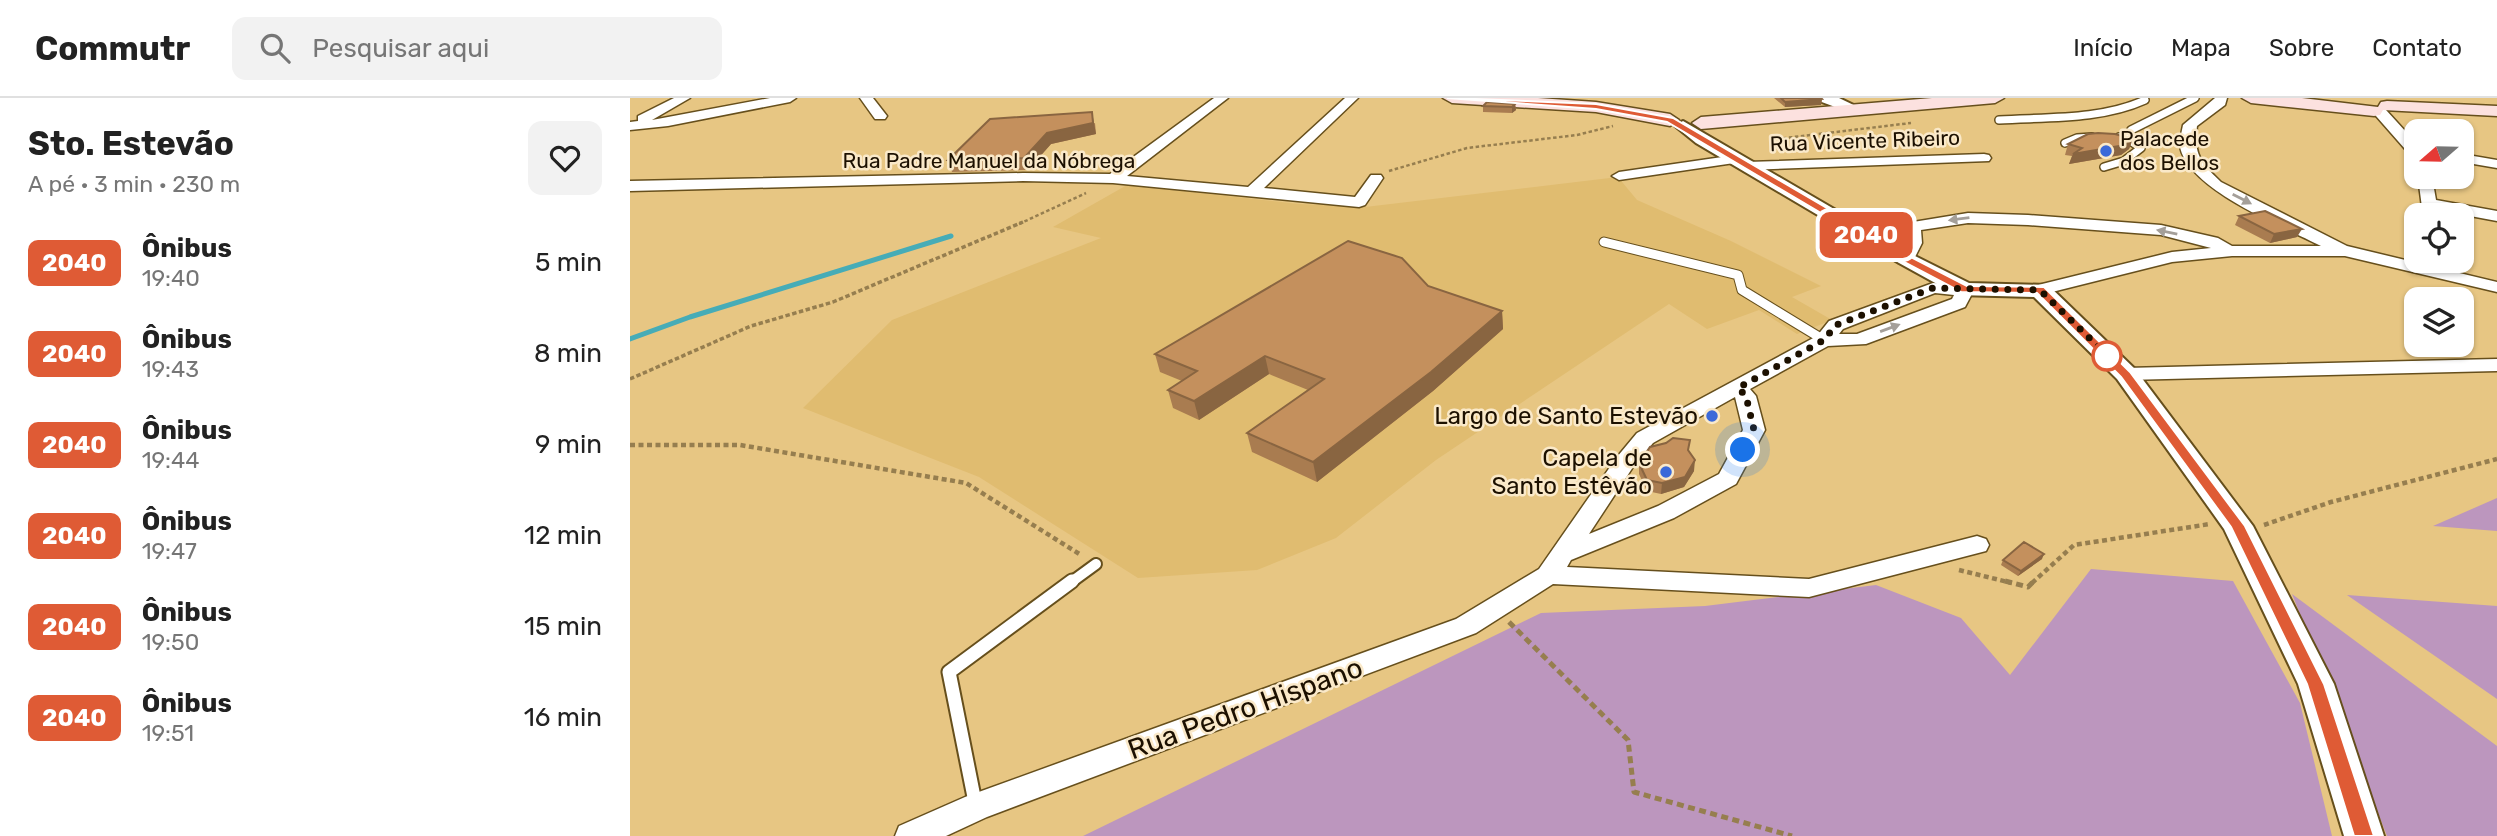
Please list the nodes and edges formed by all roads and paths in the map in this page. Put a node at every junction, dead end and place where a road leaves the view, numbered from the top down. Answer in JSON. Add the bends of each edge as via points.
{"nodes":[{"id":1,"x":684,"y":98,"type":"edge"},
{"id":2,"x":790,"y":98,"type":"edge"},
{"id":3,"x":866,"y":98,"type":"edge"},
{"id":4,"x":1222,"y":98,"type":"edge"},
{"id":5,"x":1352,"y":98,"type":"edge"},
{"id":6,"x":1452,"y":98,"type":"edge"},
{"id":7,"x":1560,"y":98,"type":"edge"},
{"id":8,"x":1945,"y":98,"type":"edge"},
{"id":9,"x":1995,"y":98,"type":"edge"},
{"id":10,"x":2144,"y":98,"type":"edge"},
{"id":11,"x":2195,"y":98,"type":"edge"},
{"id":12,"x":2221,"y":98,"type":"edge"},
{"id":13,"x":2251,"y":98,"type":"edge"},
{"id":14,"x":2285,"y":98,"type":"edge"},
{"id":15,"x":1828,"y":104,"type":"edge"},
{"id":16,"x":1861,"y":104,"type":"edge"},
{"id":17,"x":2386,"y":111,"type":"junction"},
{"id":18,"x":880,"y":116,"type":"dead end"},
{"id":19,"x":1681,"y":119,"type":"junction"},
{"id":20,"x":1999,"y":120,"type":"dead end"},
{"id":21,"x":1911,"y":123,"type":"dead end"},
{"id":22,"x":2404,"y":124,"type":"edge"},
{"id":23,"x":630,"y":125,"type":"edge"},
{"id":24,"x":2102,"y":136,"type":"edge"},
{"id":25,"x":2114,"y":137,"type":"edge"},
{"id":26,"x":2404,"y":137,"type":"edge"},
{"id":27,"x":2126,"y":138,"type":"junction"},
{"id":28,"x":1777,"y":139,"type":"dead end"},
{"id":29,"x":2064,"y":143,"type":"dead end"},
{"id":30,"x":1984,"y":158,"type":"dead end"},
{"id":31,"x":2474,"y":160,"type":"edge"},
{"id":32,"x":1741,"y":163,"type":"junction"},
{"id":33,"x":2497,"y":164,"type":"edge"},
{"id":34,"x":2104,"y":167,"type":"dead end"},
{"id":35,"x":1670,"y":169,"type":"junction"},
{"id":36,"x":1619,"y":176,"type":"dead end"},
{"id":37,"x":1376,"y":178,"type":"joint"},
{"id":38,"x":1113,"y":179,"type":"junction"},
{"id":39,"x":1685,"y":184,"type":"dead end"},
{"id":40,"x":630,"y":186,"type":"edge"},
{"id":41,"x":1250,"y":193,"type":"junction"},
{"id":42,"x":2474,"y":214,"type":"edge"},
{"id":43,"x":2497,"y":216,"type":"edge"},
{"id":44,"x":1604,"y":242,"type":"dead end"},
{"id":45,"x":2232,"y":251,"type":"junction"},
{"id":46,"x":2345,"y":251,"type":"junction"},
{"id":47,"x":1906,"y":259,"type":"junction"},
{"id":48,"x":2404,"y":261,"type":"edge"},
{"id":49,"x":2458,"y":273,"type":"edge"},
{"id":50,"x":2497,"y":286,"type":"edge"},
{"id":51,"x":1965,"y":289,"type":"junction"},
{"id":52,"x":2040,"y":290,"type":"junction"},
{"id":53,"x":1824,"y":340,"type":"junction"},
{"id":54,"x":2497,"y":365,"type":"edge"},
{"id":55,"x":2126,"y":374,"type":"junction"},
{"id":56,"x":630,"y":379,"type":"edge"},
{"id":57,"x":1738,"y":388,"type":"junction"},
{"id":58,"x":630,"y":444,"type":"edge"},
{"id":59,"x":2497,"y":459,"type":"edge"},
{"id":60,"x":2238,"y":526,"type":"junction"},
{"id":61,"x":1977,"y":545,"type":"dead end"},
{"id":62,"x":1910,"y":562,"type":"junction"},
{"id":63,"x":1096,"y":564,"type":"joint"},
{"id":64,"x":1555,"y":564,"type":"junction"},
{"id":65,"x":1494,"y":607,"type":"junction"},
{"id":66,"x":976,"y":807,"type":"junction"},
{"id":67,"x":911,"y":836,"type":"edge"},
{"id":68,"x":1792,"y":836,"type":"edge"},
{"id":69,"x":2364,"y":836,"type":"edge"}],
"edges":[{"from":1,"to":23,"type":"street"},
{"from":2,"to":23,"type":"street"},
{"from":3,"to":18,"type":"street"},
{"from":4,"to":38,"type":"street"},
{"from":5,"to":41,"type":"street"},
{"from":6,"to":19,"type":"main road","via":[[1596,107]]},
{"from":7,"to":19,"type":"main road"},
{"from":8,"to":16,"type":"main road"},
{"from":9,"to":16,"type":"main road"},
{"from":10,"to":20,"type":"lane","via":[[2137,105],[2117,110]]},
{"from":11,"to":27,"type":"lane","via":[[2131,130]]},
{"from":12,"to":46,"type":"street","one_way":true,"via":[[2190,125],[2187,146],[2199,169],[2216,186]]},
{"from":13,"to":17,"type":"main road"},
{"from":14,"to":17,"type":"main road"},
{"from":15,"to":16,"type":"main road"},
{"from":15,"to":19,"type":"main road"},
{"from":17,"to":22,"type":"street"},
{"from":17,"to":26,"type":"street"},
{"from":19,"to":32,"type":"street"},
{"from":19,"to":37,"type":"path","via":[[1457,150],[1410,162]]},
{"from":21,"to":28,"type":"path"},
{"from":24,"to":29,"type":"lane"},
{"from":25,"to":27,"type":"lane"},
{"from":27,"to":34,"type":"lane","via":[[2141,148],[2124,161]]},
{"from":30,"to":32,"type":"street","name":"Rua Vicente Ribeiro"},
{"from":31,"to":33,"type":"street"},
{"from":32,"to":35,"type":"street","name":"Rua Vicente Ribeiro"},
{"from":32,"to":47,"type":"street"},
{"from":35,"to":36,"type":"street","name":"Rua Vicente Ribeiro"},
{"from":35,"to":39,"type":"street"},
{"from":37,"to":41,"type":"street","name":"Rua Padre Manuel da Nóbrega","via":[[1359,202]]},
{"from":38,"to":40,"type":"street","name":"Rua Padre Manuel da Nóbrega","via":[[1009,177]]},
{"from":38,"to":41,"type":"street","name":"Rua Padre Manuel da Nóbrega"},
{"from":38,"to":56,"type":"path","via":[[1064,205],[833,302],[751,326]]},
{"from":42,"to":43,"type":"street"},
{"from":44,"to":53,"type":"lane","via":[[1738,275],[1742,290]]},
{"from":45,"to":46,"type":"street"},
{"from":45,"to":47,"type":"street","one_way":true,"via":[[2161,230],[1968,218],[1913,226],[1914,243]]},
{"from":45,"to":52,"type":"street","via":[[2172,257]]},
{"from":46,"to":48,"type":"street"},
{"from":47,"to":51,"type":"street"},
{"from":49,"to":50,"type":"street"},
{"from":51,"to":52,"type":"street"},
{"from":51,"to":53,"type":"street","via":[[1959,303],[1859,340]]},
{"from":52,"to":55,"type":"street"},
{"from":53,"to":57,"type":"street"},
{"from":54,"to":55,"type":"street"},
{"from":55,"to":60,"type":"street"},
{"from":57,"to":64,"type":"street","via":[[1645,438]]},
{"from":57,"to":64,"type":"street","via":[[1746,396],[1754,430],[1728,479]]},
{"from":58,"to":63,"type":"path","via":[[740,445],[966,483]]},
{"from":59,"to":60,"type":"path","via":[[2331,502],[2262,526]]},
{"from":60,"to":62,"type":"path","via":[[2210,524],[2074,545],[2028,587],[1946,566]]},
{"from":60,"to":69,"type":"street","via":[[2316,684]]},
{"from":61,"to":62,"type":"street"},
{"from":62,"to":64,"type":"street","via":[[1809,588]]},
{"from":63,"to":66,"type":"lane","via":[[949,672]]},
{"from":64,"to":65,"type":"street","name":"Rua Pedro Hispano"},
{"from":65,"to":66,"type":"street","name":"Rua Pedro Hispano","via":[[1466,626]]},
{"from":65,"to":68,"type":"path","via":[[1628,740],[1634,792]]},
{"from":66,"to":67,"type":"street","name":"Rua Pedro Hispano"}]}
